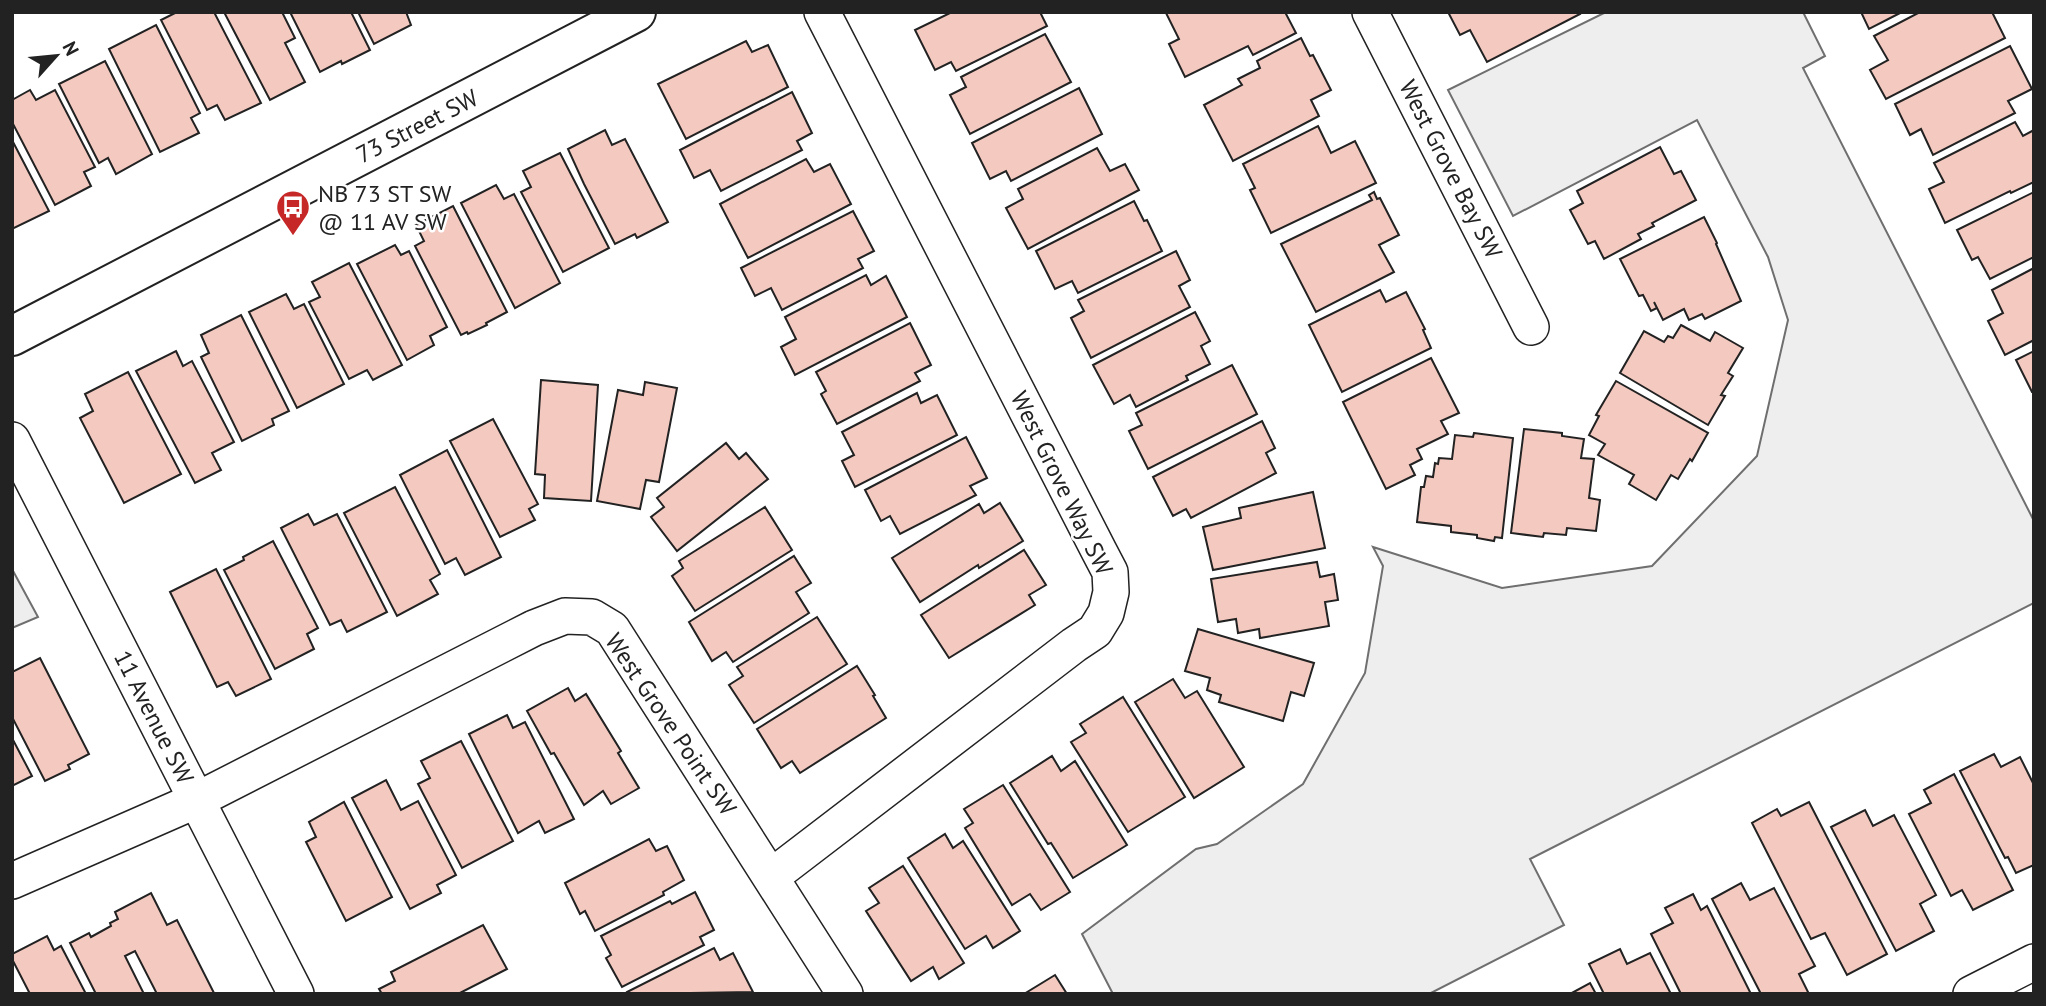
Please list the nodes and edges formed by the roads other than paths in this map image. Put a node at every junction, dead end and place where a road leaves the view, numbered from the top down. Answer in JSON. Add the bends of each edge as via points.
{"nodes":[{"id":1,"x":636,"y":12,"type":"edge"},
{"id":2,"x":822,"y":12,"type":"edge"},
{"id":3,"x":1370,"y":12,"type":"edge"},
{"id":4,"x":1531,"y":327,"type":"dead end"},
{"id":5,"x":12,"y":336,"type":"edge"},
{"id":6,"x":12,"y":440,"type":"edge"},
{"id":7,"x":197,"y":800,"type":"junction"},
{"id":8,"x":771,"y":877,"type":"junction"},
{"id":9,"x":12,"y":881,"type":"edge"},
{"id":10,"x":2034,"y":962,"type":"edge"},
{"id":11,"x":296,"y":994,"type":"edge"},
{"id":12,"x":845,"y":994,"type":"edge"},
{"id":13,"x":1971,"y":994,"type":"edge"}],
"edges":[{"from":1,"to":5,"type":"street","name":"73 Street SW"},
{"from":2,"to":8,"type":"street","name":"West Grove Way SW","via":[[1110,572],[1111,592],[1095,631]]},
{"from":3,"to":4,"type":"street","name":"West Grove Bay SW"},
{"from":6,"to":7,"type":"street","name":"11 Avenue SW"},
{"from":7,"to":8,"type":"street","name":"West Grove Point SW","via":[[534,628],[565,616],[592,617],[612,629]]},
{"from":7,"to":9,"type":"street","name":"West Grove Point SW"},
{"from":7,"to":11,"type":"street","name":"11 Avenue SW"},
{"from":8,"to":12,"type":"street","name":"West Grove Point SW"},
{"from":10,"to":13,"type":"street"}]}
